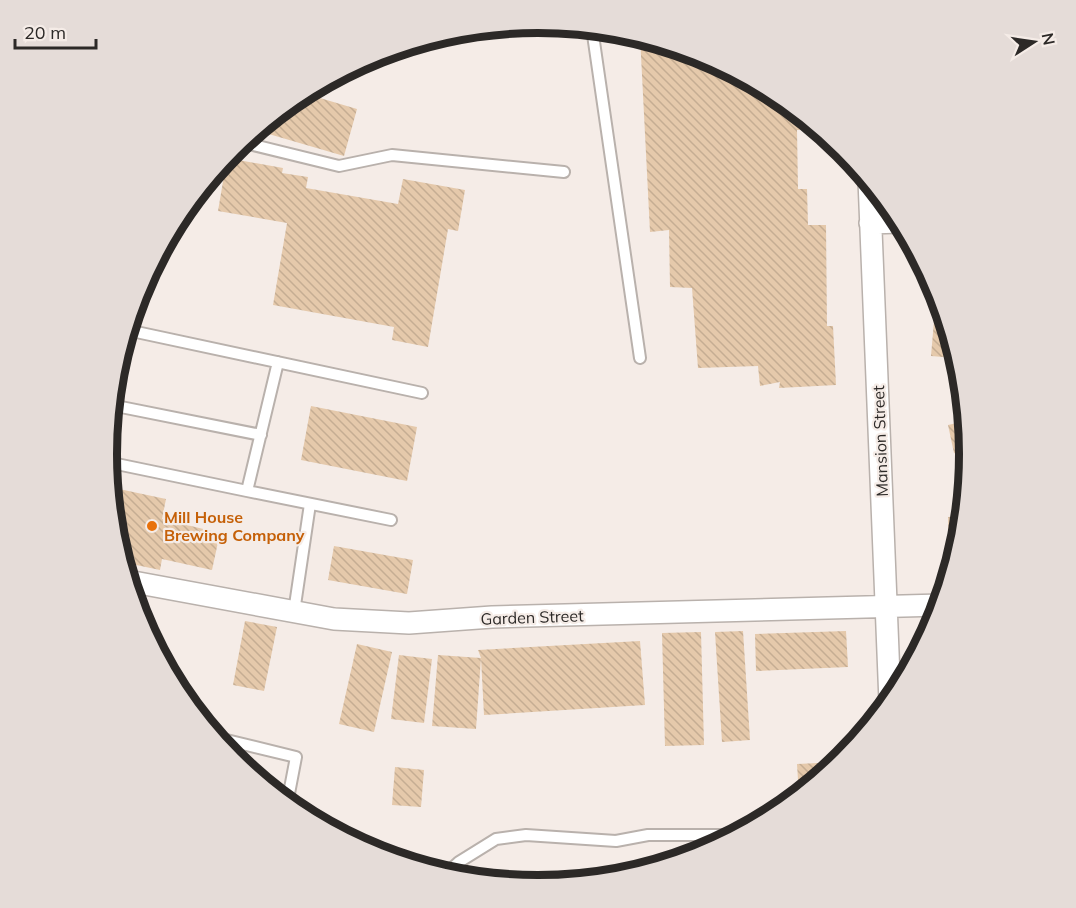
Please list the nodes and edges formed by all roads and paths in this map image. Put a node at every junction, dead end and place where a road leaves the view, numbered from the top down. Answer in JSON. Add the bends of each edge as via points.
{"nodes":[{"id":1,"x":593,"y":37,"type":"edge"},
{"id":2,"x":252,"y":145,"type":"edge"},
{"id":3,"x":564,"y":172,"type":"dead end"},
{"id":4,"x":869,"y":195,"type":"edge"},
{"id":5,"x":890,"y":223,"type":"edge"},
{"id":6,"x":870,"y":224,"type":"junction"},
{"id":7,"x":135,"y":332,"type":"edge"},
{"id":8,"x":640,"y":358,"type":"dead end"},
{"id":9,"x":278,"y":362,"type":"junction"},
{"id":10,"x":422,"y":393,"type":"dead end"},
{"id":11,"x":120,"y":407,"type":"edge"},
{"id":12,"x":261,"y":435,"type":"junction"},
{"id":13,"x":117,"y":464,"type":"edge"},
{"id":14,"x":247,"y":491,"type":"junction"},
{"id":15,"x":310,"y":504,"type":"junction"},
{"id":16,"x":391,"y":520,"type":"dead end"},
{"id":17,"x":137,"y":582,"type":"edge"},
{"id":18,"x":931,"y":605,"type":"edge"},
{"id":19,"x":886,"y":606,"type":"junction"},
{"id":20,"x":294,"y":612,"type":"junction"},
{"id":21,"x":889,"y":686,"type":"edge"},
{"id":22,"x":229,"y":741,"type":"edge"},
{"id":23,"x":289,"y":793,"type":"edge"},
{"id":24,"x":719,"y":834,"type":"edge"},
{"id":25,"x":454,"y":867,"type":"edge"}],
"edges":[{"from":1,"to":8,"type":"lane"},
{"from":2,"to":3,"type":"lane","via":[[339,166],[392,155]]},
{"from":4,"to":6,"type":"street","name":"Mansion Street"},
{"from":5,"to":6,"type":"street"},
{"from":6,"to":19,"type":"street","name":"Mansion Street"},
{"from":7,"to":9,"type":"lane"},
{"from":9,"to":10,"type":"lane"},
{"from":9,"to":12,"type":"lane"},
{"from":11,"to":12,"type":"lane"},
{"from":12,"to":14,"type":"lane"},
{"from":13,"to":14,"type":"lane"},
{"from":14,"to":15,"type":"lane"},
{"from":15,"to":16,"type":"lane"},
{"from":15,"to":20,"type":"lane"},
{"from":17,"to":20,"type":"street","name":"Garden Street"},
{"from":18,"to":19,"type":"street","name":"Garden Street"},
{"from":19,"to":20,"type":"street","name":"Garden Street","via":[[492,617],[409,623],[334,619]]},
{"from":19,"to":21,"type":"street","name":"Mansion Street"},
{"from":22,"to":23,"type":"lane","via":[[296,757]]},
{"from":24,"to":25,"type":"lane","via":[[648,835],[616,841],[526,835],[496,839]]}]}
